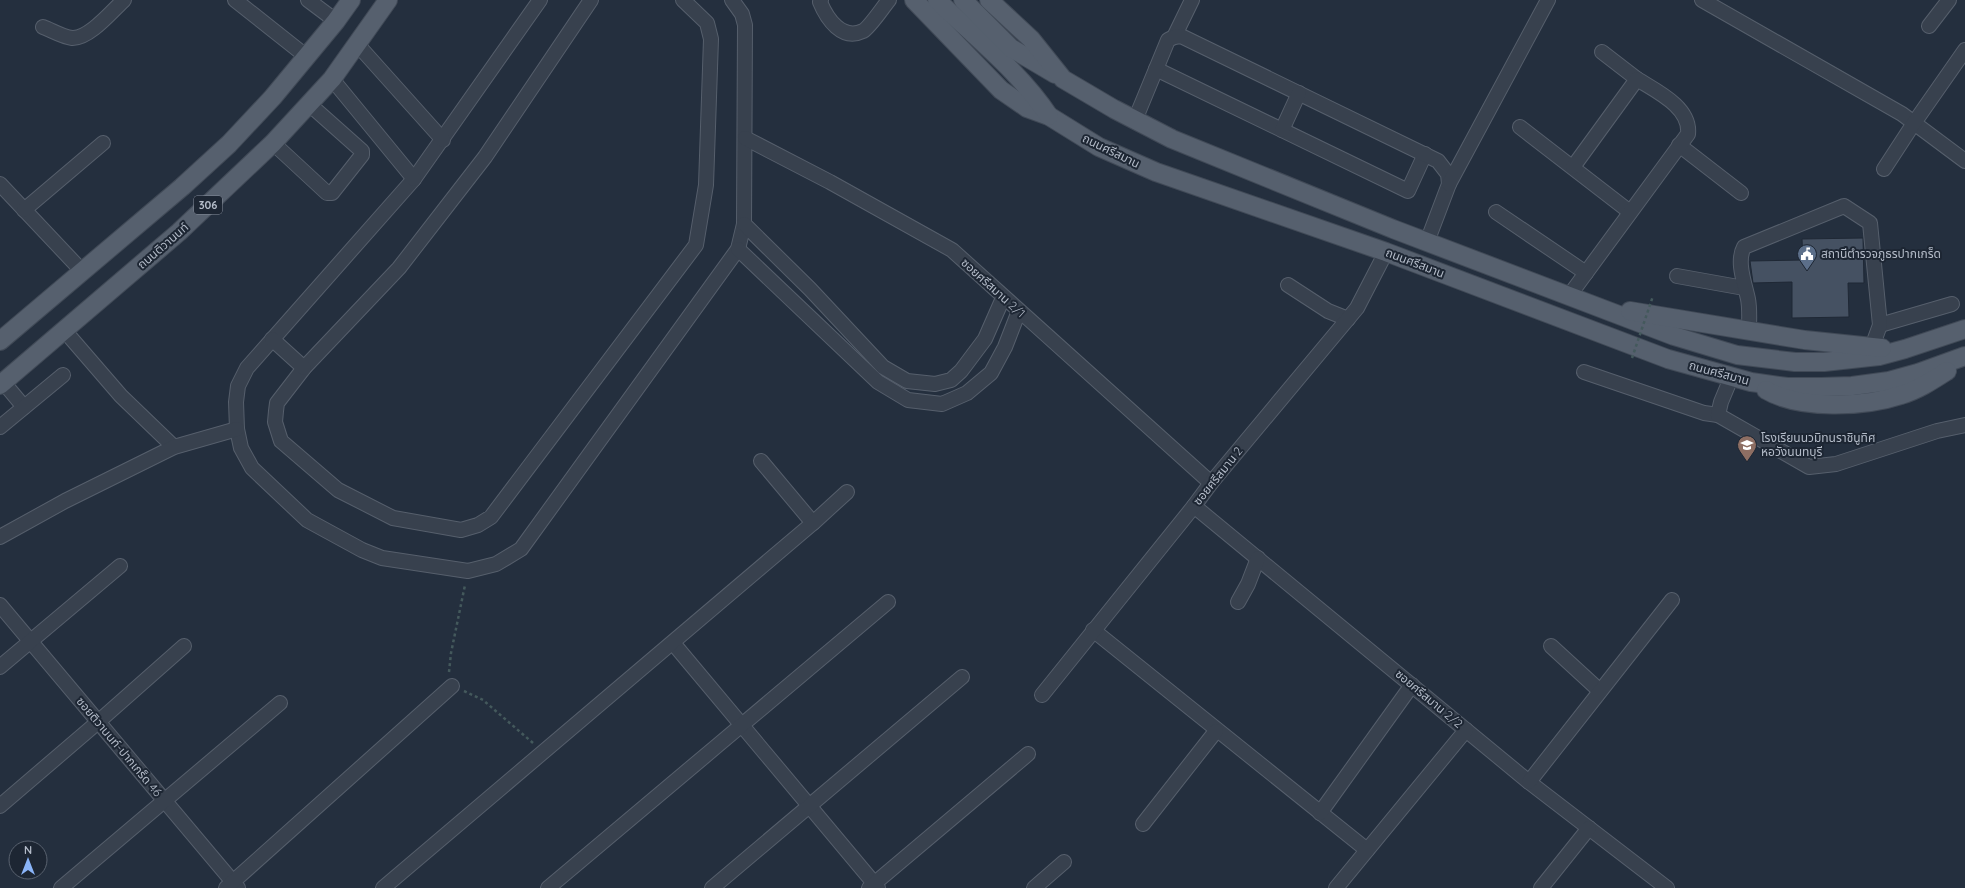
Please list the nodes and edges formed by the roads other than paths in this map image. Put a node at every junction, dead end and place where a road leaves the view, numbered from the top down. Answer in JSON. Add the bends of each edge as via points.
{"nodes":[{"id":1,"x":124,"y":0,"type":"edge"},
{"id":2,"x":235,"y":0,"type":"edge"},
{"id":3,"x":308,"y":0,"type":"edge"},
{"id":4,"x":350,"y":0,"type":"edge"},
{"id":5,"x":388,"y":0,"type":"edge"},
{"id":6,"x":540,"y":0,"type":"edge"},
{"id":7,"x":591,"y":0,"type":"edge"},
{"id":8,"x":683,"y":0,"type":"edge"},
{"id":9,"x":732,"y":0,"type":"edge"},
{"id":10,"x":821,"y":0,"type":"edge"},
{"id":11,"x":889,"y":0,"type":"edge"},
{"id":12,"x":914,"y":0,"type":"edge"},
{"id":13,"x":937,"y":0,"type":"edge"},
{"id":14,"x":963,"y":0,"type":"edge"},
{"id":15,"x":989,"y":0,"type":"edge"},
{"id":16,"x":1192,"y":0,"type":"edge"},
{"id":17,"x":1548,"y":0,"type":"edge"},
{"id":18,"x":1702,"y":0,"type":"edge"},
{"id":19,"x":1949,"y":0,"type":"edge"},
{"id":20,"x":336,"y":21,"type":"junction"},
{"id":21,"x":1929,"y":26,"type":"dead end"},
{"id":22,"x":43,"y":27,"type":"dead end"},
{"id":23,"x":1174,"y":37,"type":"junction"},
{"id":24,"x":357,"y":44,"type":"junction"},
{"id":25,"x":1965,"y":50,"type":"edge"},
{"id":26,"x":1602,"y":52,"type":"dead end"},
{"id":27,"x":307,"y":57,"type":"junction"},
{"id":28,"x":1156,"y":69,"type":"junction"},
{"id":29,"x":332,"y":79,"type":"junction"},
{"id":30,"x":1063,"y":79,"type":"junction"},
{"id":31,"x":1637,"y":79,"type":"junction"},
{"id":32,"x":1299,"y":93,"type":"junction"},
{"id":33,"x":308,"y":103,"type":"junction"},
{"id":34,"x":1049,"y":116,"type":"junction"},
{"id":35,"x":1135,"y":120,"type":"junction"},
{"id":36,"x":1914,"y":122,"type":"junction"},
{"id":37,"x":1520,"y":127,"type":"dead end"},
{"id":38,"x":1282,"y":130,"type":"junction"},
{"id":39,"x":745,"y":138,"type":"junction"},
{"id":40,"x":443,"y":140,"type":"junction"},
{"id":41,"x":273,"y":142,"type":"junction"},
{"id":42,"x":103,"y":143,"type":"dead end"},
{"id":43,"x":1679,"y":145,"type":"junction"},
{"id":44,"x":1425,"y":154,"type":"junction"},
{"id":45,"x":1965,"y":161,"type":"edge"},
{"id":46,"x":1573,"y":168,"type":"junction"},
{"id":47,"x":1884,"y":169,"type":"dead end"},
{"id":48,"x":414,"y":179,"type":"junction"},
{"id":49,"x":0,"y":184,"type":"edge"},
{"id":50,"x":1449,"y":184,"type":"junction"},
{"id":51,"x":1741,"y":193,"type":"dead end"},
{"id":52,"x":24,"y":210,"type":"junction"},
{"id":53,"x":1496,"y":212,"type":"dead end"},
{"id":54,"x":1630,"y":212,"type":"junction"},
{"id":55,"x":744,"y":224,"type":"junction"},
{"id":56,"x":1427,"y":242,"type":"junction"},
{"id":57,"x":738,"y":249,"type":"junction"},
{"id":58,"x":1386,"y":252,"type":"junction"},
{"id":59,"x":82,"y":271,"type":"junction"},
{"id":60,"x":1586,"y":273,"type":"junction"},
{"id":61,"x":1677,"y":276,"type":"dead end"},
{"id":62,"x":1288,"y":285,"type":"dead end"},
{"id":63,"x":1744,"y":288,"type":"junction"},
{"id":64,"x":1569,"y":296,"type":"junction"},
{"id":65,"x":1003,"y":298,"type":"junction"},
{"id":66,"x":1952,"y":304,"type":"dead end"},
{"id":67,"x":1592,"y":305,"type":"junction"},
{"id":68,"x":1019,"y":311,"type":"junction"},
{"id":69,"x":1348,"y":319,"type":"junction"},
{"id":70,"x":1880,"y":325,"type":"junction"},
{"id":71,"x":1965,"y":329,"type":"edge"},
{"id":72,"x":64,"y":330,"type":"junction"},
{"id":73,"x":1749,"y":331,"type":"junction"},
{"id":74,"x":272,"y":339,"type":"junction"},
{"id":75,"x":0,"y":341,"type":"edge"},
{"id":76,"x":1872,"y":348,"type":"junction"},
{"id":77,"x":1905,"y":349,"type":"junction"},
{"id":78,"x":871,"y":354,"type":"junction"},
{"id":79,"x":1965,"y":356,"type":"edge"},
{"id":80,"x":1965,"y":360,"type":"edge"},
{"id":81,"x":860,"y":364,"type":"junction"},
{"id":82,"x":304,"y":368,"type":"junction"},
{"id":83,"x":1584,"y":372,"type":"dead end"},
{"id":84,"x":63,"y":375,"type":"dead end"},
{"id":85,"x":1731,"y":378,"type":"junction"},
{"id":86,"x":1751,"y":382,"type":"junction"},
{"id":87,"x":2,"y":384,"type":"edge"},
{"id":88,"x":24,"y":407,"type":"junction"},
{"id":89,"x":1718,"y":415,"type":"junction"},
{"id":90,"x":1965,"y":425,"type":"edge"},
{"id":91,"x":0,"y":427,"type":"edge"},
{"id":92,"x":237,"y":429,"type":"junction"},
{"id":93,"x":174,"y":447,"type":"junction"},
{"id":94,"x":761,"y":460,"type":"dead end"},
{"id":95,"x":1211,"y":482,"type":"junction"},
{"id":96,"x":847,"y":492,"type":"dead end"},
{"id":97,"x":1194,"y":506,"type":"junction"},
{"id":98,"x":813,"y":524,"type":"junction"},
{"id":99,"x":0,"y":538,"type":"edge"},
{"id":100,"x":1258,"y":558,"type":"junction"},
{"id":101,"x":120,"y":566,"type":"dead end"},
{"id":102,"x":1672,"y":600,"type":"dead end"},
{"id":103,"x":888,"y":602,"type":"dead end"},
{"id":104,"x":1238,"y":602,"type":"dead end"},
{"id":105,"x":0,"y":605,"type":"edge"},
{"id":106,"x":1093,"y":630,"type":"junction"},
{"id":107,"x":30,"y":641,"type":"junction"},
{"id":108,"x":673,"y":643,"type":"junction"},
{"id":109,"x":184,"y":646,"type":"dead end"},
{"id":110,"x":1551,"y":646,"type":"dead end"},
{"id":111,"x":0,"y":667,"type":"edge"},
{"id":112,"x":962,"y":677,"type":"dead end"},
{"id":113,"x":452,"y":686,"type":"road end"},
{"id":114,"x":1412,"y":686,"type":"junction"},
{"id":115,"x":1600,"y":691,"type":"junction"},
{"id":116,"x":1042,"y":695,"type":"dead end"},
{"id":117,"x":280,"y":703,"type":"dead end"},
{"id":118,"x":98,"y":722,"type":"junction"},
{"id":119,"x":742,"y":726,"type":"junction"},
{"id":120,"x":1466,"y":730,"type":"junction"},
{"id":121,"x":1216,"y":731,"type":"junction"},
{"id":122,"x":1028,"y":754,"type":"dead end"},
{"id":123,"x":1529,"y":782,"type":"junction"},
{"id":124,"x":165,"y":801,"type":"junction"},
{"id":125,"x":0,"y":806,"type":"edge"},
{"id":126,"x":809,"y":806,"type":"junction"},
{"id":127,"x":1320,"y":813,"type":"junction"},
{"id":128,"x":1143,"y":824,"type":"dead end"},
{"id":129,"x":1589,"y":828,"type":"junction"},
{"id":130,"x":1367,"y":850,"type":"junction"},
{"id":131,"x":1064,"y":862,"type":"dead end"},
{"id":132,"x":233,"y":886,"type":"edge"},
{"id":133,"x":874,"y":887,"type":"edge"},
{"id":134,"x":61,"y":888,"type":"edge"},
{"id":135,"x":383,"y":888,"type":"edge"},
{"id":136,"x":548,"y":888,"type":"edge"},
{"id":137,"x":712,"y":888,"type":"edge"},
{"id":138,"x":1034,"y":888,"type":"edge"},
{"id":139,"x":1336,"y":888,"type":"edge"},
{"id":140,"x":1541,"y":888,"type":"edge"},
{"id":141,"x":1667,"y":888,"type":"edge"}],
"edges":[{"from":1,"to":22,"type":"street","via":[[95,28],[83,35],[72,38]]},
{"from":2,"to":27,"type":"street"},
{"from":3,"to":20,"type":"street"},
{"from":4,"to":20,"type":"main road","number":"306"},
{"from":5,"to":24,"type":"main road","name":"ถนนติวานนท์","number":"306"},
{"from":6,"to":40,"type":"street"},
{"from":7,"to":82,"type":"street","via":[[485,157],[399,268]]},
{"from":8,"to":82,"type":"street","via":[[707,23],[711,39],[706,185],[696,244],[492,517],[461,530],[400,520],[338,490],[281,441],[277,431],[277,403]]},
{"from":9,"to":39,"type":"street","via":[[742,14],[745,25]]},
{"from":10,"to":11,"type":"street","via":[[826,16],[832,23],[841,30],[853,33],[864,30]]},
{"from":12,"to":34,"type":"main road","name":"ถนนศรีสมาน","via":[[1000,90],[1027,108]]},
{"from":13,"to":34,"type":"main road","via":[[1016,76]]},
{"from":14,"to":30,"type":"main road","via":[[1011,48]]},
{"from":15,"to":30,"type":"main road","name":"ถนนศรีสมาน","via":[[1031,39]]},
{"from":16,"to":23,"type":"street"},
{"from":17,"to":50,"type":"street"},
{"from":18,"to":36,"type":"street"},
{"from":19,"to":21,"type":"street"},
{"from":20,"to":27,"type":"main road","number":"306"},
{"from":23,"to":28,"type":"street","via":[[1168,40]]},
{"from":23,"to":32,"type":"street","via":[[1181,36]]},
{"from":24,"to":29,"type":"main road","name":"ถนนติวานนท์","number":"306"},
{"from":24,"to":40,"type":"street"},
{"from":25,"to":36,"type":"street"},
{"from":26,"to":31,"type":"street"},
{"from":27,"to":59,"type":"main road","number":"306","via":[[229,144]]},
{"from":28,"to":35,"type":"street"},
{"from":28,"to":38,"type":"street"},
{"from":29,"to":33,"type":"main road","name":"ถนนติวานนท์","number":"306"},
{"from":29,"to":48,"type":"street"},
{"from":30,"to":35,"type":"main road","name":"ถนนศรีสมาน"},
{"from":31,"to":43,"type":"street","via":[[1664,96],[1684,114],[1689,127],[1688,134]]},
{"from":31,"to":46,"type":"street"},
{"from":32,"to":38,"type":"street"},
{"from":32,"to":44,"type":"street"},
{"from":33,"to":41,"type":"main road","name":"ถนนติวานนท์","number":"306"},
{"from":33,"to":41,"type":"street","via":[[362,151],[362,155],[332,193],[327,193]]},
{"from":34,"to":58,"type":"main road","name":"ถนนศรีสมาน","via":[[1099,148],[1156,172]]},
{"from":35,"to":56,"type":"main road","name":"ถนนศรีสมาน","via":[[1172,139]]},
{"from":36,"to":45,"type":"street"},
{"from":36,"to":47,"type":"street"},
{"from":37,"to":46,"type":"street"},
{"from":38,"to":44,"type":"street","via":[[1408,191]]},
{"from":39,"to":55,"type":"street"},
{"from":39,"to":65,"type":"street","name":"ซอยศรีสมาน 2/1","via":[[952,250]]},
{"from":40,"to":48,"type":"street"},
{"from":41,"to":72,"type":"main road","name":"ถนนติวานนท์","number":"306","via":[[179,232]]},
{"from":42,"to":52,"type":"street"},
{"from":43,"to":51,"type":"street"},
{"from":43,"to":54,"type":"street"},
{"from":44,"to":50,"type":"street","via":[[1444,166]]},
{"from":46,"to":54,"type":"street"},
{"from":48,"to":74,"type":"street"},
{"from":49,"to":52,"type":"street"},
{"from":50,"to":56,"type":"street"},
{"from":52,"to":59,"type":"street"},
{"from":53,"to":60,"type":"street"},
{"from":54,"to":60,"type":"street"},
{"from":55,"to":57,"type":"street"},
{"from":55,"to":78,"type":"street"},
{"from":56,"to":64,"type":"main road","name":"ถนนศรีสมาน"},
{"from":57,"to":81,"type":"street"},
{"from":57,"to":92,"type":"street","via":[[521,549],[496,564],[468,571],[382,558],[362,550],[307,520],[252,468],[241,448]]},
{"from":58,"to":69,"type":"street","name":"ซอยศรีสมาน 2","via":[[1357,308]]},
{"from":58,"to":85,"type":"main road","name":"ถนนศรีสมาน","via":[[1668,359]]},
{"from":59,"to":75,"type":"main road","number":"306"},
{"from":60,"to":64,"type":"street"},
{"from":61,"to":63,"type":"street"},
{"from":62,"to":69,"type":"street","via":[[1328,311]]},
{"from":63,"to":70,"type":"street","via":[[1740,257],[1744,247],[1844,206],[1870,223]]},
{"from":63,"to":73,"type":"street","via":[[1748,300]]},
{"from":64,"to":67,"type":"main road","name":"ถนนศรีสมาน"},
{"from":65,"to":68,"type":"street","name":"ซอยศรีสมาน 2/1"},
{"from":65,"to":78,"type":"street","via":[[985,339],[962,371],[951,380],[935,384],[907,380],[883,367]]},
{"from":66,"to":70,"type":"street"},
{"from":67,"to":73,"type":"main road"},
{"from":67,"to":77,"type":"main road","name":"ถนนศรีสมาน","via":[[1704,346],[1766,359],[1824,362],[1872,357]]},
{"from":68,"to":81,"type":"street","via":[[1005,347],[991,373],[968,393],[942,404],[908,400],[878,382]]},
{"from":68,"to":95,"type":"street","name":"ซอยศรีสมาน 2/1"},
{"from":69,"to":95,"type":"street","name":"ซอยศรีสมาน 2"},
{"from":70,"to":76,"type":"street"},
{"from":71,"to":77,"type":"main road","name":"ถนนศรีสมาน"},
{"from":72,"to":87,"type":"main road","name":"ถนนติวานนท์","number":"306"},
{"from":72,"to":93,"type":"street","via":[[121,396]]},
{"from":73,"to":76,"type":"main road"},
{"from":74,"to":82,"type":"street"},
{"from":74,"to":92,"type":"street","via":[[247,368],[238,386]]},
{"from":76,"to":77,"type":"main road"},
{"from":78,"to":81,"type":"street"},
{"from":79,"to":86,"type":"main road","name":"ถนนศรีสมาน","via":[[1918,373],[1852,386],[1787,387]]},
{"from":80,"to":86,"type":"main road","via":[[1903,395],[1861,403],[1823,404],[1790,400],[1772,394]]},
{"from":83,"to":89,"type":"street","via":[[1704,413]]},
{"from":84,"to":88,"type":"street"},
{"from":85,"to":86,"type":"main road","name":"ถนนศรีสมาน"},
{"from":85,"to":89,"type":"street"},
{"from":87,"to":88,"type":"street"},
{"from":88,"to":91,"type":"street"},
{"from":89,"to":90,"type":"street","via":[[1809,467],[1836,464],[1937,431]]},
{"from":92,"to":93,"type":"street"},
{"from":93,"to":99,"type":"street","via":[[58,504]]},
{"from":94,"to":98,"type":"street"},
{"from":95,"to":97,"type":"street","name":"ซอยศรีสมาน 2"},
{"from":96,"to":98,"type":"street"},
{"from":97,"to":100,"type":"street","name":"ซอยศรีสมาน 2/2"},
{"from":97,"to":106,"type":"street","name":"ซอยศรีสมาน 2"},
{"from":98,"to":108,"type":"street"},
{"from":100,"to":104,"type":"street"},
{"from":100,"to":114,"type":"street","name":"ซอยศรีสมาน 2/2"},
{"from":101,"to":107,"type":"street"},
{"from":102,"to":115,"type":"street"},
{"from":103,"to":119,"type":"street"},
{"from":105,"to":107,"type":"street","name":"ซอยติวานนท์-ปากเกร็ด 46"},
{"from":106,"to":116,"type":"street","name":"ซอยศรีสมาน 2"},
{"from":106,"to":121,"type":"street"},
{"from":107,"to":111,"type":"street"},
{"from":107,"to":118,"type":"street","name":"ซอยติวานนท์-ปากเกร็ด 46"},
{"from":108,"to":119,"type":"street"},
{"from":108,"to":135,"type":"street"},
{"from":109,"to":118,"type":"street"},
{"from":110,"to":115,"type":"street"},
{"from":112,"to":126,"type":"street"},
{"from":113,"to":132,"type":"street"},
{"from":114,"to":120,"type":"street","name":"ซอยศรีสมาน 2/2"},
{"from":114,"to":127,"type":"street"},
{"from":115,"to":123,"type":"street"},
{"from":117,"to":124,"type":"street"},
{"from":118,"to":124,"type":"street","name":"ซอยติวานนท์-ปากเกร็ด 46"},
{"from":118,"to":125,"type":"street"},
{"from":119,"to":126,"type":"street"},
{"from":119,"to":136,"type":"street"},
{"from":120,"to":123,"type":"street","name":"ซอยศรีสมาน 2/2"},
{"from":120,"to":130,"type":"street"},
{"from":121,"to":127,"type":"street"},
{"from":121,"to":128,"type":"street"},
{"from":122,"to":133,"type":"street"},
{"from":123,"to":129,"type":"street","name":"ซอยศรีสมาน 2/2"},
{"from":124,"to":132,"type":"street","name":"ซอยติวานนท์-ปากเกร็ด 46"},
{"from":124,"to":134,"type":"street"},
{"from":126,"to":133,"type":"street"},
{"from":126,"to":137,"type":"street"},
{"from":127,"to":130,"type":"street"},
{"from":129,"to":140,"type":"street"},
{"from":129,"to":141,"type":"street","name":"ซอยศรีสมาน 2/2"},
{"from":130,"to":139,"type":"street"},
{"from":131,"to":138,"type":"street"}]}
